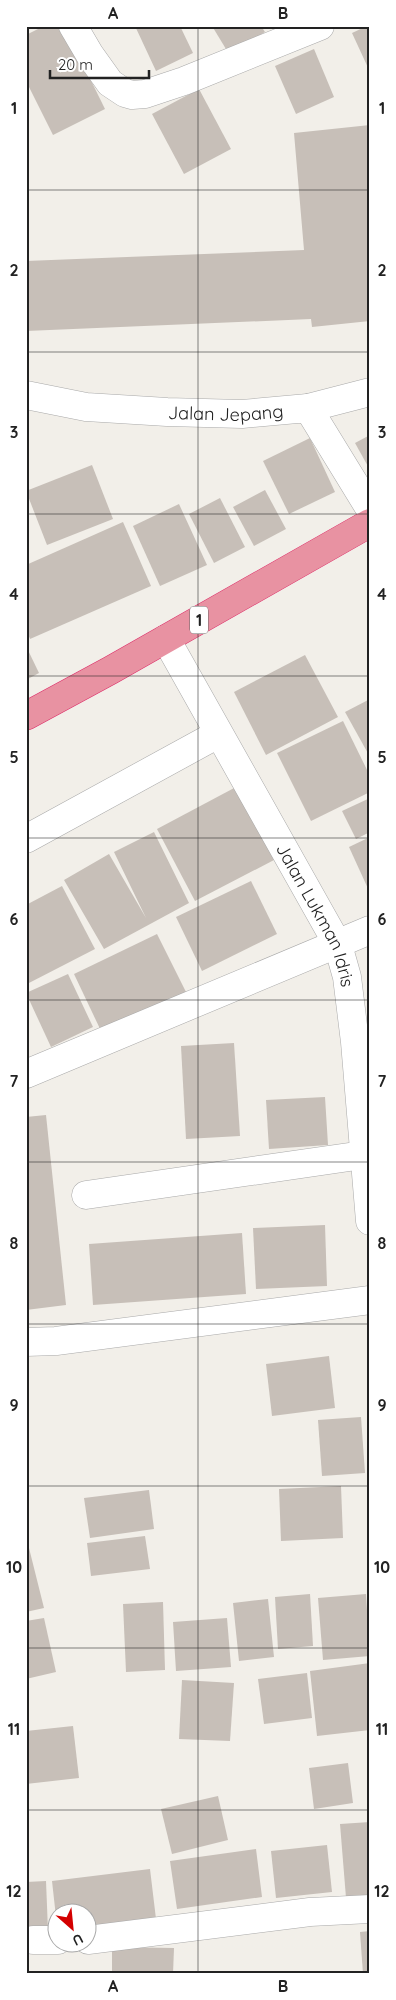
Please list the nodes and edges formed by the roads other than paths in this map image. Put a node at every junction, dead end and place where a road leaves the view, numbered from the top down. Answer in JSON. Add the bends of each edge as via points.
{"nodes":[{"id":1,"x":73,"y":26,"type":"edge"},
{"id":2,"x":320,"y":26,"type":"edge"},
{"id":3,"x":370,"y":392,"type":"edge"},
{"id":4,"x":26,"y":395,"type":"edge"},
{"id":5,"x":308,"y":408,"type":"junction"},
{"id":6,"x":370,"y":509,"type":"edge"},
{"id":7,"x":370,"y":523,"type":"edge"},
{"id":8,"x":166,"y":639,"type":"junction"},
{"id":9,"x":26,"y":716,"type":"edge"},
{"id":10,"x":218,"y":734,"type":"junction"},
{"id":11,"x":26,"y":839,"type":"edge"},
{"id":12,"x":370,"y":930,"type":"edge"},
{"id":13,"x":338,"y":945,"type":"junction"},
{"id":14,"x":26,"y":1074,"type":"edge"},
{"id":15,"x":367,"y":1154,"type":"edge"},
{"id":16,"x":86,"y":1195,"type":"dead end"},
{"id":17,"x":370,"y":1221,"type":"edge"},
{"id":18,"x":370,"y":1300,"type":"edge"},
{"id":19,"x":26,"y":1342,"type":"edge"},
{"id":20,"x":370,"y":1908,"type":"edge"},
{"id":21,"x":98,"y":1939,"type":"edge"}],
"edges":[{"from":1,"to":2,"type":"street","via":[[110,83],[132,95],[184,81]]},
{"from":3,"to":5,"type":"street"},
{"from":4,"to":5,"type":"street","name":"Jalan Jepang","via":[[86,407],[167,412],[242,414]]},
{"from":5,"to":6,"type":"street","name":"Jalan Jepang"},
{"from":7,"to":8,"type":"highway","number":"1"},
{"from":8,"to":9,"type":"highway","number":"1"},
{"from":8,"to":10,"type":"street","name":"Jalan Lukman Idris"},
{"from":10,"to":11,"type":"street"},
{"from":10,"to":13,"type":"street","name":"Jalan Lukman Idris"},
{"from":12,"to":13,"type":"street"},
{"from":13,"to":14,"type":"street"},
{"from":13,"to":15,"type":"street","name":"Jalan Lukman Idris","via":[[348,986]]},
{"from":15,"to":16,"type":"street"},
{"from":15,"to":17,"type":"street","name":"Jalan Lukman Idris"},
{"from":18,"to":19,"type":"street","via":[[56,1341]]},
{"from":20,"to":21,"type":"street","via":[[301,1913]]}]}
